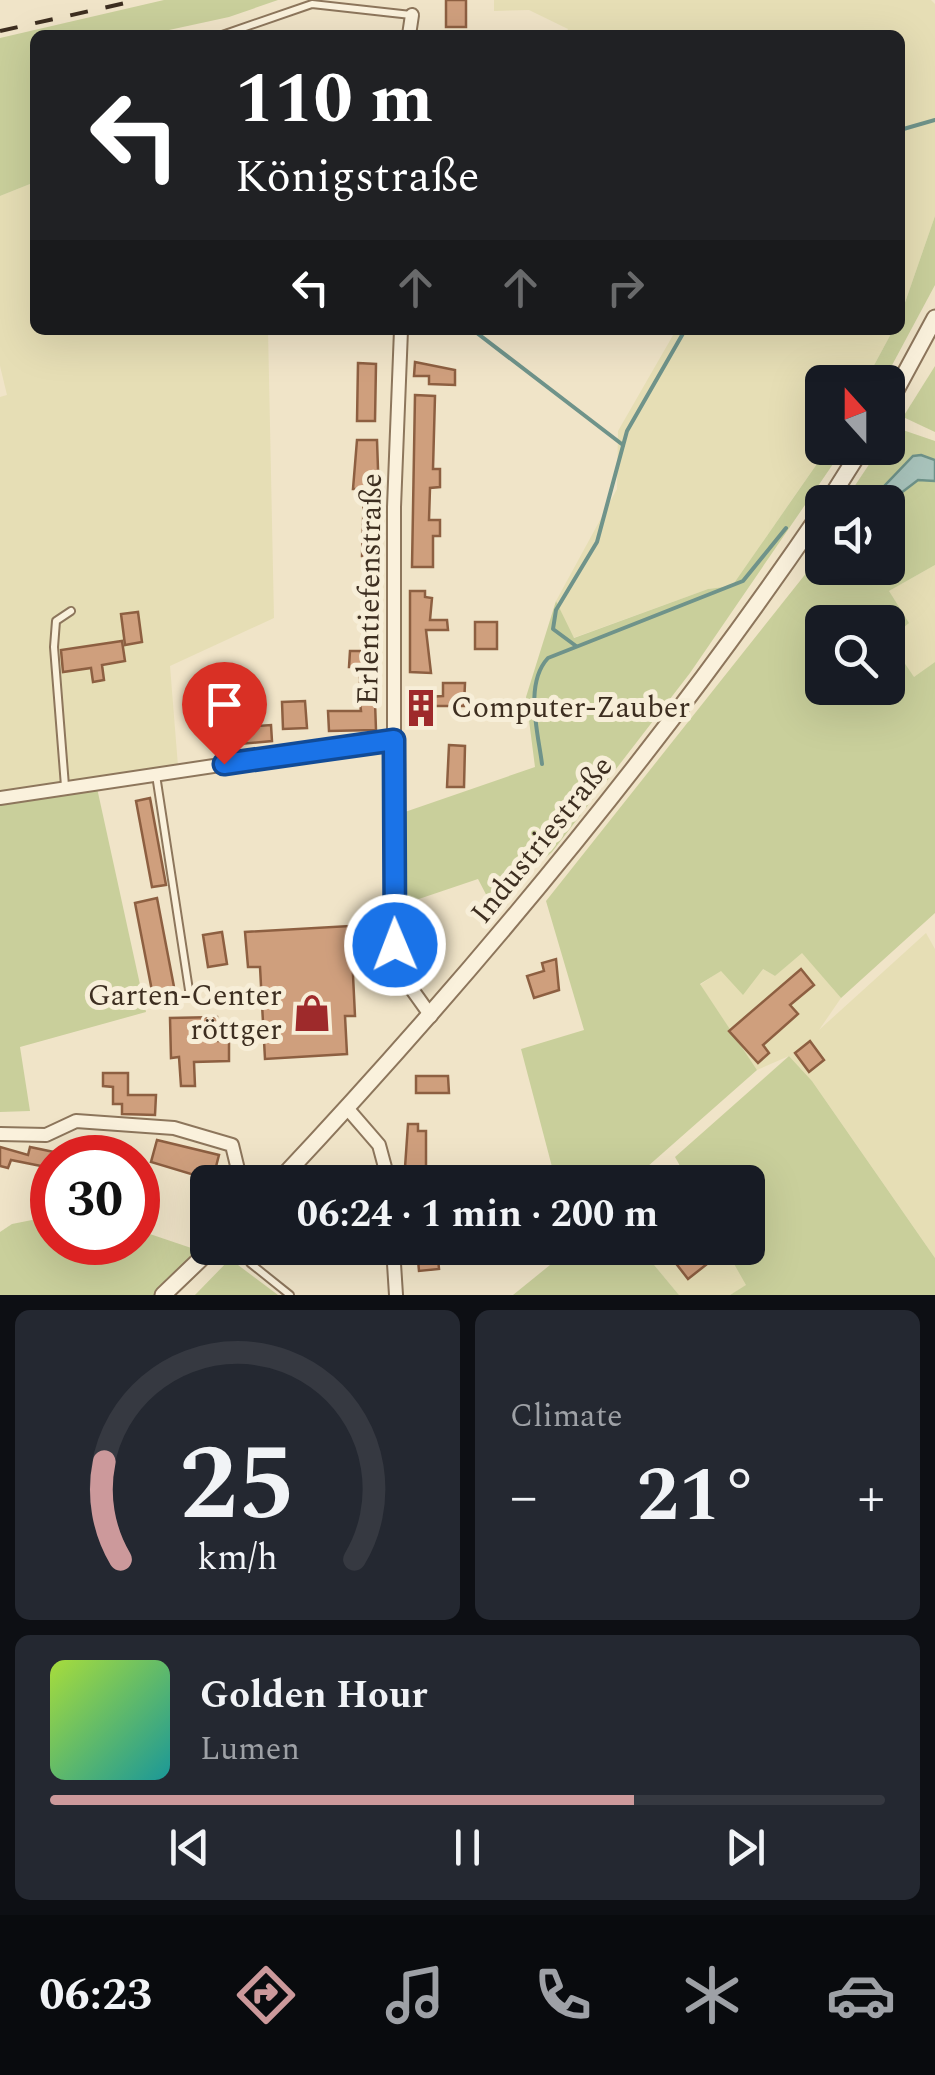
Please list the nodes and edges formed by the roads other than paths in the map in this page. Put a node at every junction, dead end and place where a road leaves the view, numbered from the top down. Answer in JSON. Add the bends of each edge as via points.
{"nodes":[{"id":1,"x":412,"y":15,"type":"joint"},
{"id":2,"x":237,"y":30,"type":"edge"},
{"id":3,"x":410,"y":30,"type":"edge"},
{"id":4,"x":935,"y":318,"type":"edge"},
{"id":5,"x":401,"y":335,"type":"edge"},
{"id":6,"x":905,"y":374,"type":"edge"},
{"id":7,"x":805,"y":535,"type":"edge"},
{"id":8,"x":71,"y":611,"type":"dead end"},
{"id":9,"x":394,"y":740,"type":"junction"},
{"id":10,"x":156,"y":774,"type":"junction"},
{"id":11,"x":65,"y":787,"type":"junction"},
{"id":12,"x":0,"y":798,"type":"edge"},
{"id":13,"x":188,"y":990,"type":"dead end"},
{"id":14,"x":430,"y":1016,"type":"junction"},
{"id":15,"x":347,"y":1108,"type":"junction"},
{"id":16,"x":0,"y":1134,"type":"edge"},
{"id":17,"x":237,"y":1165,"type":"edge"},
{"id":18,"x":294,"y":1165,"type":"edge"},
{"id":19,"x":384,"y":1165,"type":"edge"},
{"id":20,"x":194,"y":1265,"type":"edge"},
{"id":21,"x":252,"y":1265,"type":"edge"},
{"id":22,"x":394,"y":1265,"type":"edge"},
{"id":23,"x":163,"y":1295,"type":"edge"},
{"id":24,"x":290,"y":1295,"type":"edge"},
{"id":25,"x":396,"y":1295,"type":"edge"}],
"edges":[{"from":1,"to":2,"type":"lane","via":[[312,4]]},
{"from":1,"to":3,"type":"street"},
{"from":4,"to":6,"type":"street"},
{"from":5,"to":9,"type":"street","name":"Erlentiefenstraße"},
{"from":7,"to":14,"type":"street","name":"Industriestraße","via":[[640,764]]},
{"from":8,"to":11,"type":"lane","via":[[56,621],[54,647]]},
{"from":9,"to":10,"type":"street"},
{"from":9,"to":14,"type":"street","name":"Erlentiefenstraße","via":[[386,850],[396,967]]},
{"from":10,"to":11,"type":"street"},
{"from":10,"to":13,"type":"lane"},
{"from":11,"to":12,"type":"street"},
{"from":14,"to":15,"type":"street","name":"Industriestraße"},
{"from":15,"to":18,"type":"street","name":"Industriestraße"},
{"from":15,"to":19,"type":"street","via":[[378,1145]]},
{"from":16,"to":17,"type":"street","via":[[46,1135],[76,1121],[174,1128],[232,1146]]},
{"from":20,"to":23,"type":"street"},
{"from":21,"to":24,"type":"lane"},
{"from":22,"to":25,"type":"street"}]}
